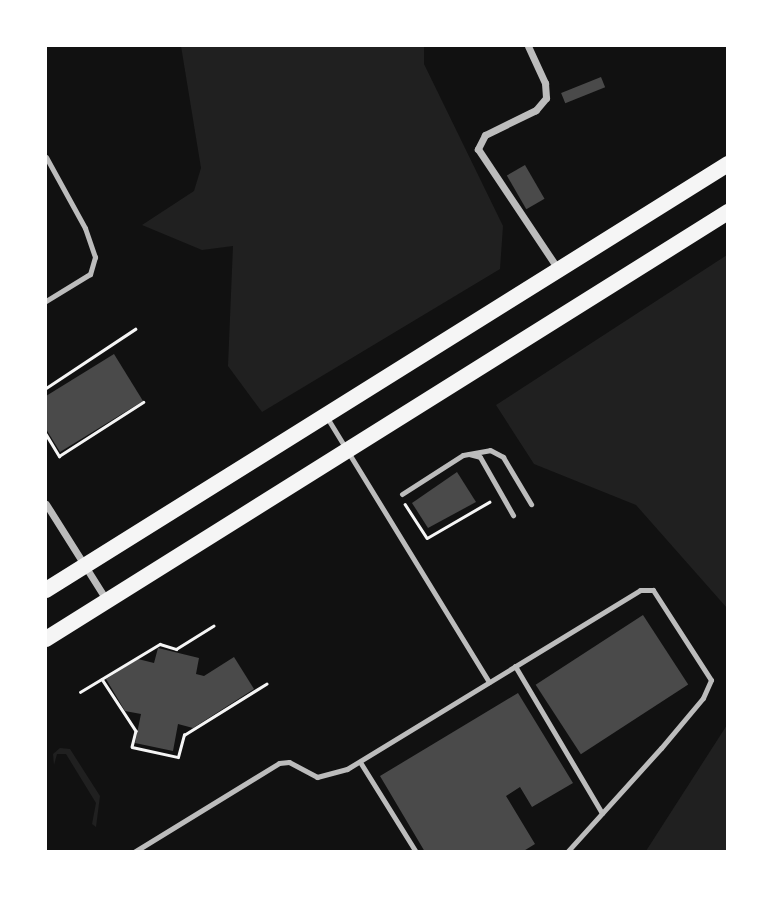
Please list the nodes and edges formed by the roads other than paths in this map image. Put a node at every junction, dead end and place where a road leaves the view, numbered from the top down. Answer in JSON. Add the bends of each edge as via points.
{"nodes":[{"id":1,"x":528,"y":46,"type":"edge"},
{"id":2,"x":46,"y":157,"type":"edge"},
{"id":3,"x":727,"y":164,"type":"edge"},
{"id":4,"x":727,"y":212,"type":"edge"},
{"id":5,"x":559,"y":269,"type":"junction"},
{"id":6,"x":46,"y":301,"type":"edge"},
{"id":7,"x":326,"y":415,"type":"junction"},
{"id":8,"x":349,"y":449,"type":"junction"},
{"id":9,"x":467,"y":454,"type":"junction"},
{"id":10,"x":400,"y":495,"type":"road end"},
{"id":11,"x":46,"y":504,"type":"edge"},
{"id":12,"x":531,"y":504,"type":"dead end"},
{"id":13,"x":513,"y":515,"type":"dead end"},
{"id":14,"x":84,"y":566,"type":"junction"},
{"id":15,"x":46,"y":590,"type":"edge"},
{"id":16,"x":107,"y":601,"type":"junction"},
{"id":17,"x":46,"y":639,"type":"edge"},
{"id":18,"x":515,"y":666,"type":"junction"},
{"id":19,"x":489,"y":682,"type":"junction"},
{"id":20,"x":360,"y":762,"type":"junction"},
{"id":21,"x":602,"y":813,"type":"junction"},
{"id":22,"x":134,"y":852,"type":"edge"},
{"id":23,"x":416,"y":852,"type":"edge"},
{"id":24,"x":567,"y":852,"type":"edge"}],
"edges":[{"from":1,"to":5,"type":"street","via":[[545,83],[546,98],[536,110],[485,135],[478,149]]},
{"from":2,"to":6,"type":"lane","via":[[85,228],[95,257],[90,274]]},
{"from":3,"to":5,"type":"main road"},
{"from":4,"to":8,"type":"main road"},
{"from":5,"to":7,"type":"main road"},
{"from":7,"to":8,"type":"lane"},
{"from":7,"to":14,"type":"main road"},
{"from":8,"to":16,"type":"main road"},
{"from":8,"to":19,"type":"lane"},
{"from":9,"to":10,"type":"lane"},
{"from":9,"to":12,"type":"lane","via":[[490,450],[503,457]]},
{"from":9,"to":13,"type":"lane","via":[[480,457]]},
{"from":11,"to":14,"type":"street"},
{"from":14,"to":15,"type":"main road"},
{"from":14,"to":16,"type":"street"},
{"from":16,"to":17,"type":"main road"},
{"from":18,"to":19,"type":"lane"},
{"from":18,"to":21,"type":"lane"},
{"from":18,"to":21,"type":"lane","via":[[640,590],[653,590],[711,680],[703,698]]},
{"from":19,"to":20,"type":"lane"},
{"from":20,"to":22,"type":"lane","via":[[333,776],[317,776],[289,762],[279,763]]},
{"from":20,"to":23,"type":"lane"},
{"from":21,"to":24,"type":"lane"}]}
